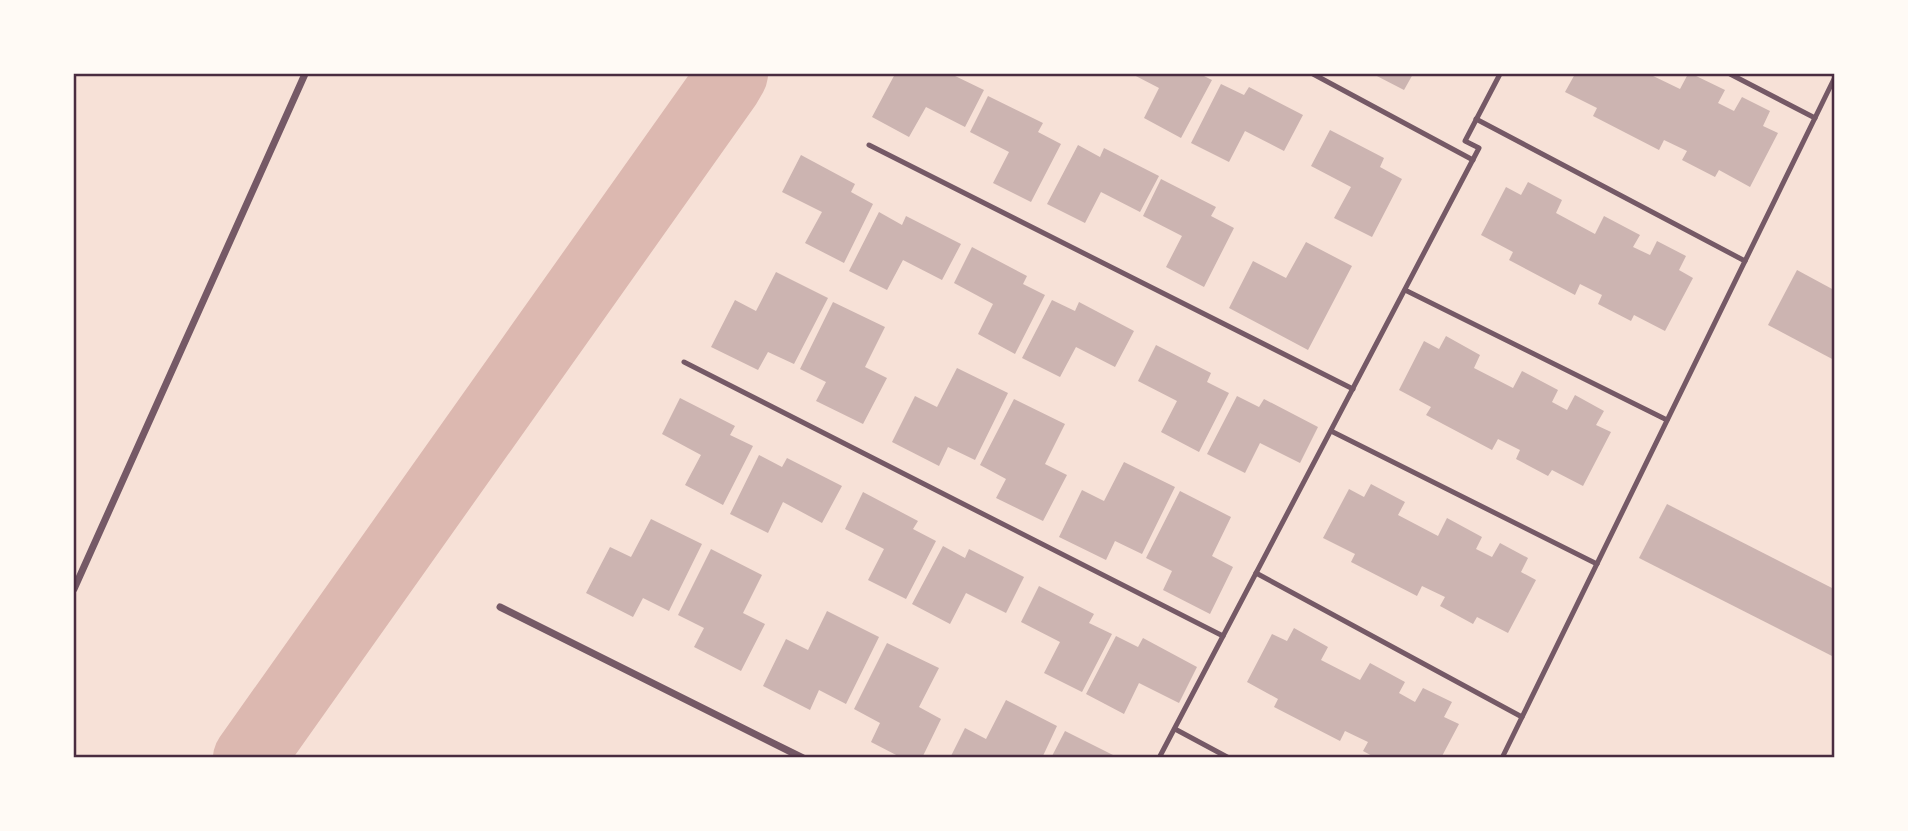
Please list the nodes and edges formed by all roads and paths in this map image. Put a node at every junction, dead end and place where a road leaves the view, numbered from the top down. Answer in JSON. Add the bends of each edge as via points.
{"nodes":[{"id":1,"x":305,"y":74,"type":"edge"},
{"id":2,"x":1313,"y":74,"type":"edge"},
{"id":3,"x":1500,"y":74,"type":"edge"},
{"id":4,"x":1730,"y":74,"type":"edge"},
{"id":5,"x":1835,"y":79,"type":"edge"},
{"id":6,"x":1815,"y":118,"type":"junction"},
{"id":7,"x":1476,"y":119,"type":"junction"},
{"id":8,"x":869,"y":145,"type":"dead end"},
{"id":9,"x":1473,"y":160,"type":"junction"},
{"id":10,"x":1745,"y":261,"type":"junction"},
{"id":11,"x":1405,"y":290,"type":"junction"},
{"id":12,"x":684,"y":362,"type":"dead end"},
{"id":13,"x":1353,"y":389,"type":"junction"},
{"id":14,"x":1667,"y":420,"type":"junction"},
{"id":15,"x":1331,"y":431,"type":"junction"},
{"id":16,"x":1597,"y":564,"type":"junction"},
{"id":17,"x":1256,"y":573,"type":"junction"},
{"id":18,"x":74,"y":589,"type":"edge"},
{"id":19,"x":500,"y":607,"type":"dead end"},
{"id":20,"x":1223,"y":636,"type":"junction"},
{"id":21,"x":1522,"y":717,"type":"junction"},
{"id":22,"x":1175,"y":729,"type":"junction"},
{"id":23,"x":803,"y":758,"type":"edge"},
{"id":24,"x":1159,"y":758,"type":"edge"},
{"id":25,"x":1229,"y":758,"type":"edge"},
{"id":26,"x":1502,"y":758,"type":"edge"}],
"edges":[{"from":1,"to":18,"type":"street"},
{"from":2,"to":9,"type":"lane"},
{"from":3,"to":7,"type":"lane"},
{"from":4,"to":6,"type":"lane"},
{"from":5,"to":6,"type":"lane"},
{"from":6,"to":10,"type":"lane"},
{"from":7,"to":9,"type":"lane","via":[[1465,141],[1479,148]]},
{"from":7,"to":10,"type":"lane"},
{"from":8,"to":13,"type":"lane"},
{"from":9,"to":11,"type":"lane"},
{"from":10,"to":14,"type":"lane"},
{"from":11,"to":13,"type":"lane"},
{"from":11,"to":14,"type":"lane"},
{"from":12,"to":20,"type":"lane"},
{"from":13,"to":15,"type":"lane"},
{"from":14,"to":16,"type":"lane"},
{"from":15,"to":16,"type":"lane"},
{"from":15,"to":17,"type":"lane"},
{"from":16,"to":21,"type":"lane"},
{"from":17,"to":20,"type":"lane"},
{"from":17,"to":21,"type":"lane"},
{"from":19,"to":23,"type":"street"},
{"from":20,"to":22,"type":"lane"},
{"from":21,"to":26,"type":"lane"},
{"from":22,"to":24,"type":"lane"},
{"from":22,"to":25,"type":"lane"}]}
